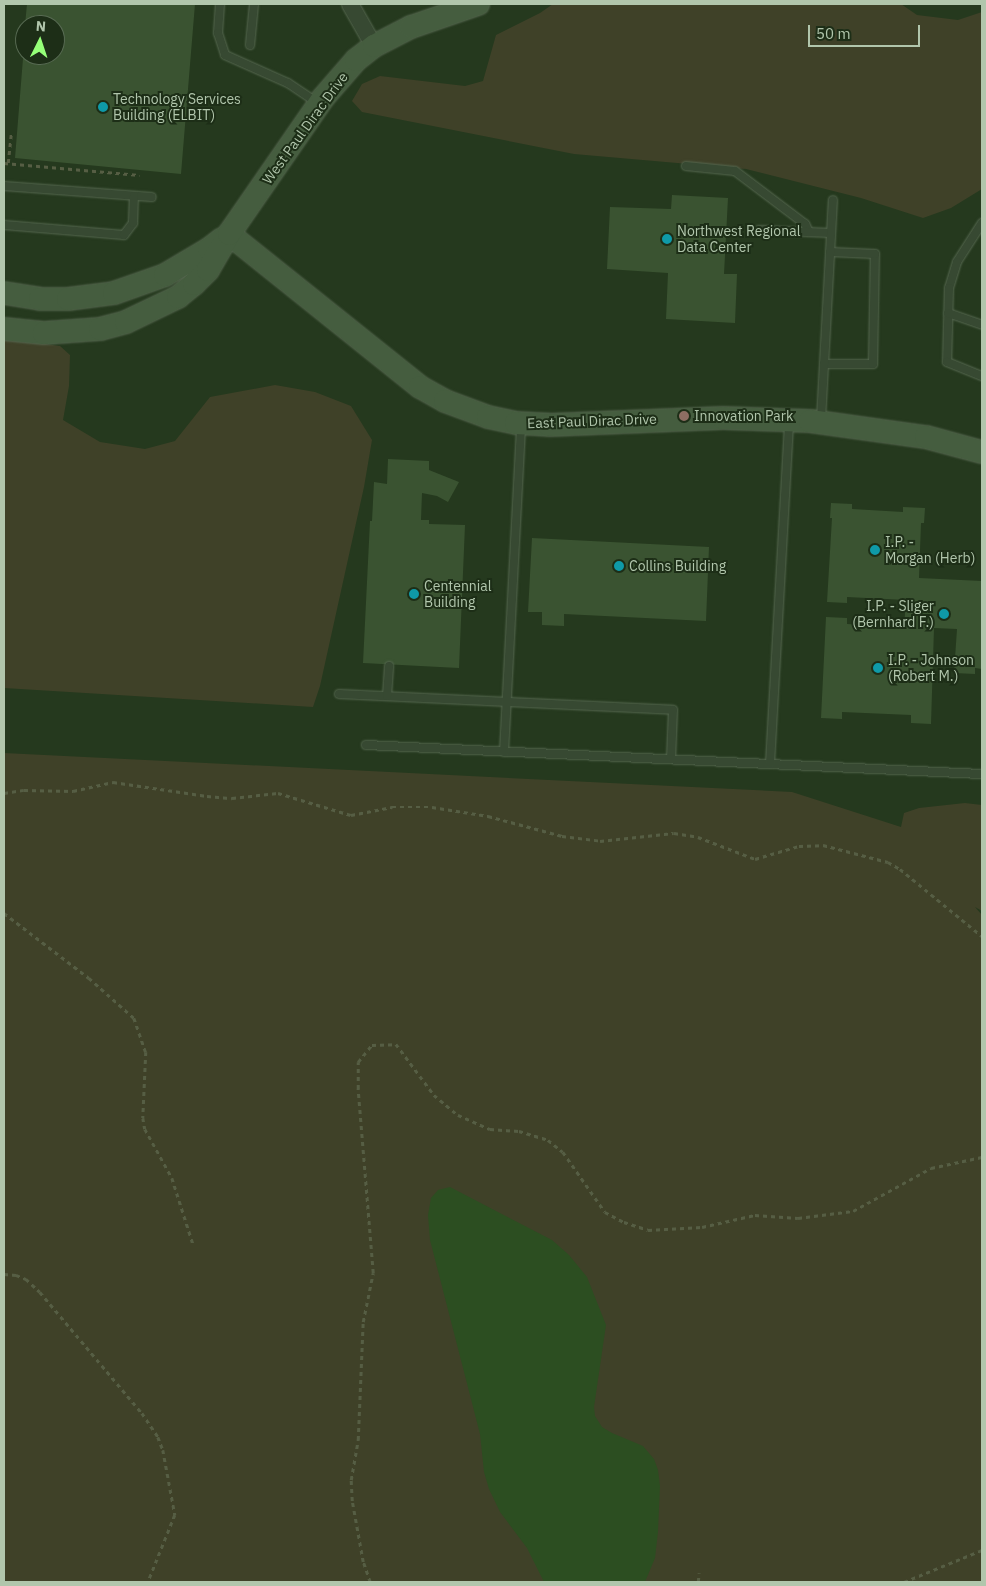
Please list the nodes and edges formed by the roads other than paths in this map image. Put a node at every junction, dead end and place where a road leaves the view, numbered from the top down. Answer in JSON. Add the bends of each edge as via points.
{"nodes":[{"id":1,"x":220,"y":4,"type":"edge"},
{"id":2,"x":254,"y":4,"type":"edge"},
{"id":3,"x":350,"y":4,"type":"edge"},
{"id":4,"x":478,"y":4,"type":"edge"},
{"id":5,"x":250,"y":45,"type":"dead end"},
{"id":6,"x":374,"y":46,"type":"junction"},
{"id":7,"x":319,"y":104,"type":"junction"},
{"id":8,"x":686,"y":166,"type":"dead end"},
{"id":9,"x":4,"y":186,"type":"edge"},
{"id":10,"x":134,"y":196,"type":"junction"},
{"id":11,"x":152,"y":197,"type":"dead end"},
{"id":12,"x":832,"y":200,"type":"dead end"},
{"id":13,"x":982,"y":223,"type":"edge"},
{"id":14,"x":4,"y":224,"type":"edge"},
{"id":15,"x":759,"y":230,"type":"dead end"},
{"id":16,"x":809,"y":232,"type":"junction"},
{"id":17,"x":831,"y":233,"type":"junction"},
{"id":18,"x":229,"y":234,"type":"junction"},
{"id":19,"x":830,"y":252,"type":"junction"},
{"id":20,"x":4,"y":293,"type":"edge"},
{"id":21,"x":948,"y":313,"type":"junction"},
{"id":22,"x":982,"y":325,"type":"edge"},
{"id":23,"x":4,"y":329,"type":"edge"},
{"id":24,"x":824,"y":364,"type":"junction"},
{"id":25,"x":982,"y":376,"type":"edge"},
{"id":26,"x":789,"y":421,"type":"junction"},
{"id":27,"x":820,"y":422,"type":"junction"},
{"id":28,"x":521,"y":423,"type":"junction"},
{"id":29,"x":982,"y":452,"type":"edge"},
{"id":30,"x":388,"y":666,"type":"dead end"},
{"id":31,"x":339,"y":694,"type":"dead end"},
{"id":32,"x":387,"y":696,"type":"junction"},
{"id":33,"x":507,"y":702,"type":"junction"},
{"id":34,"x":366,"y":745,"type":"dead end"},
{"id":35,"x":504,"y":752,"type":"junction"},
{"id":36,"x":671,"y":759,"type":"junction"},
{"id":37,"x":770,"y":764,"type":"junction"},
{"id":38,"x":982,"y":774,"type":"edge"}],
"edges":[{"from":1,"to":7,"type":"lane","via":[[218,32],[225,55],[288,83]]},
{"from":2,"to":5,"type":"lane"},
{"from":3,"to":6,"type":"street"},
{"from":4,"to":6,"type":"street","name":"West Paul Dirac Drive","via":[[411,27]]},
{"from":6,"to":7,"type":"street","name":"West Paul Dirac Drive","via":[[341,75]]},
{"from":7,"to":18,"type":"street","name":"West Paul Dirac Drive"},
{"from":8,"to":16,"type":"lane","via":[[735,171],[805,224]]},
{"from":9,"to":10,"type":"lane"},
{"from":10,"to":11,"type":"lane"},
{"from":10,"to":14,"type":"lane","via":[[133,223],[124,235]]},
{"from":12,"to":17,"type":"lane"},
{"from":13,"to":21,"type":"lane","via":[[957,262],[949,288]]},
{"from":15,"to":16,"type":"lane"},
{"from":16,"to":17,"type":"lane"},
{"from":17,"to":19,"type":"lane"},
{"from":18,"to":20,"type":"street","via":[[187,263],[131,289],[68,299],[40,299]]},
{"from":18,"to":23,"type":"street","name":"West Paul Dirac Drive","via":[[208,270],[194,284],[178,297],[126,322],[73,332]]},
{"from":18,"to":28,"type":"street","name":"East Paul Dirac Drive","via":[[420,387],[464,409]]},
{"from":19,"to":24,"type":"lane"},
{"from":19,"to":24,"type":"lane","via":[[875,254],[873,364]]},
{"from":21,"to":22,"type":"lane"},
{"from":21,"to":25,"type":"lane","via":[[947,362]]},
{"from":24,"to":27,"type":"lane"},
{"from":26,"to":27,"type":"street","name":"East Paul Dirac Drive"},
{"from":26,"to":28,"type":"street","name":"East Paul Dirac Drive","via":[[705,418],[549,425]]},
{"from":26,"to":37,"type":"lane"},
{"from":27,"to":29,"type":"street","name":"East Paul Dirac Drive","via":[[926,437]]},
{"from":28,"to":33,"type":"lane"},
{"from":30,"to":32,"type":"lane"},
{"from":31,"to":32,"type":"lane"},
{"from":32,"to":33,"type":"lane"},
{"from":33,"to":35,"type":"lane"},
{"from":33,"to":36,"type":"lane","via":[[673,710]]},
{"from":34,"to":35,"type":"lane"},
{"from":35,"to":36,"type":"lane"},
{"from":36,"to":37,"type":"lane"},
{"from":37,"to":38,"type":"lane"}]}
